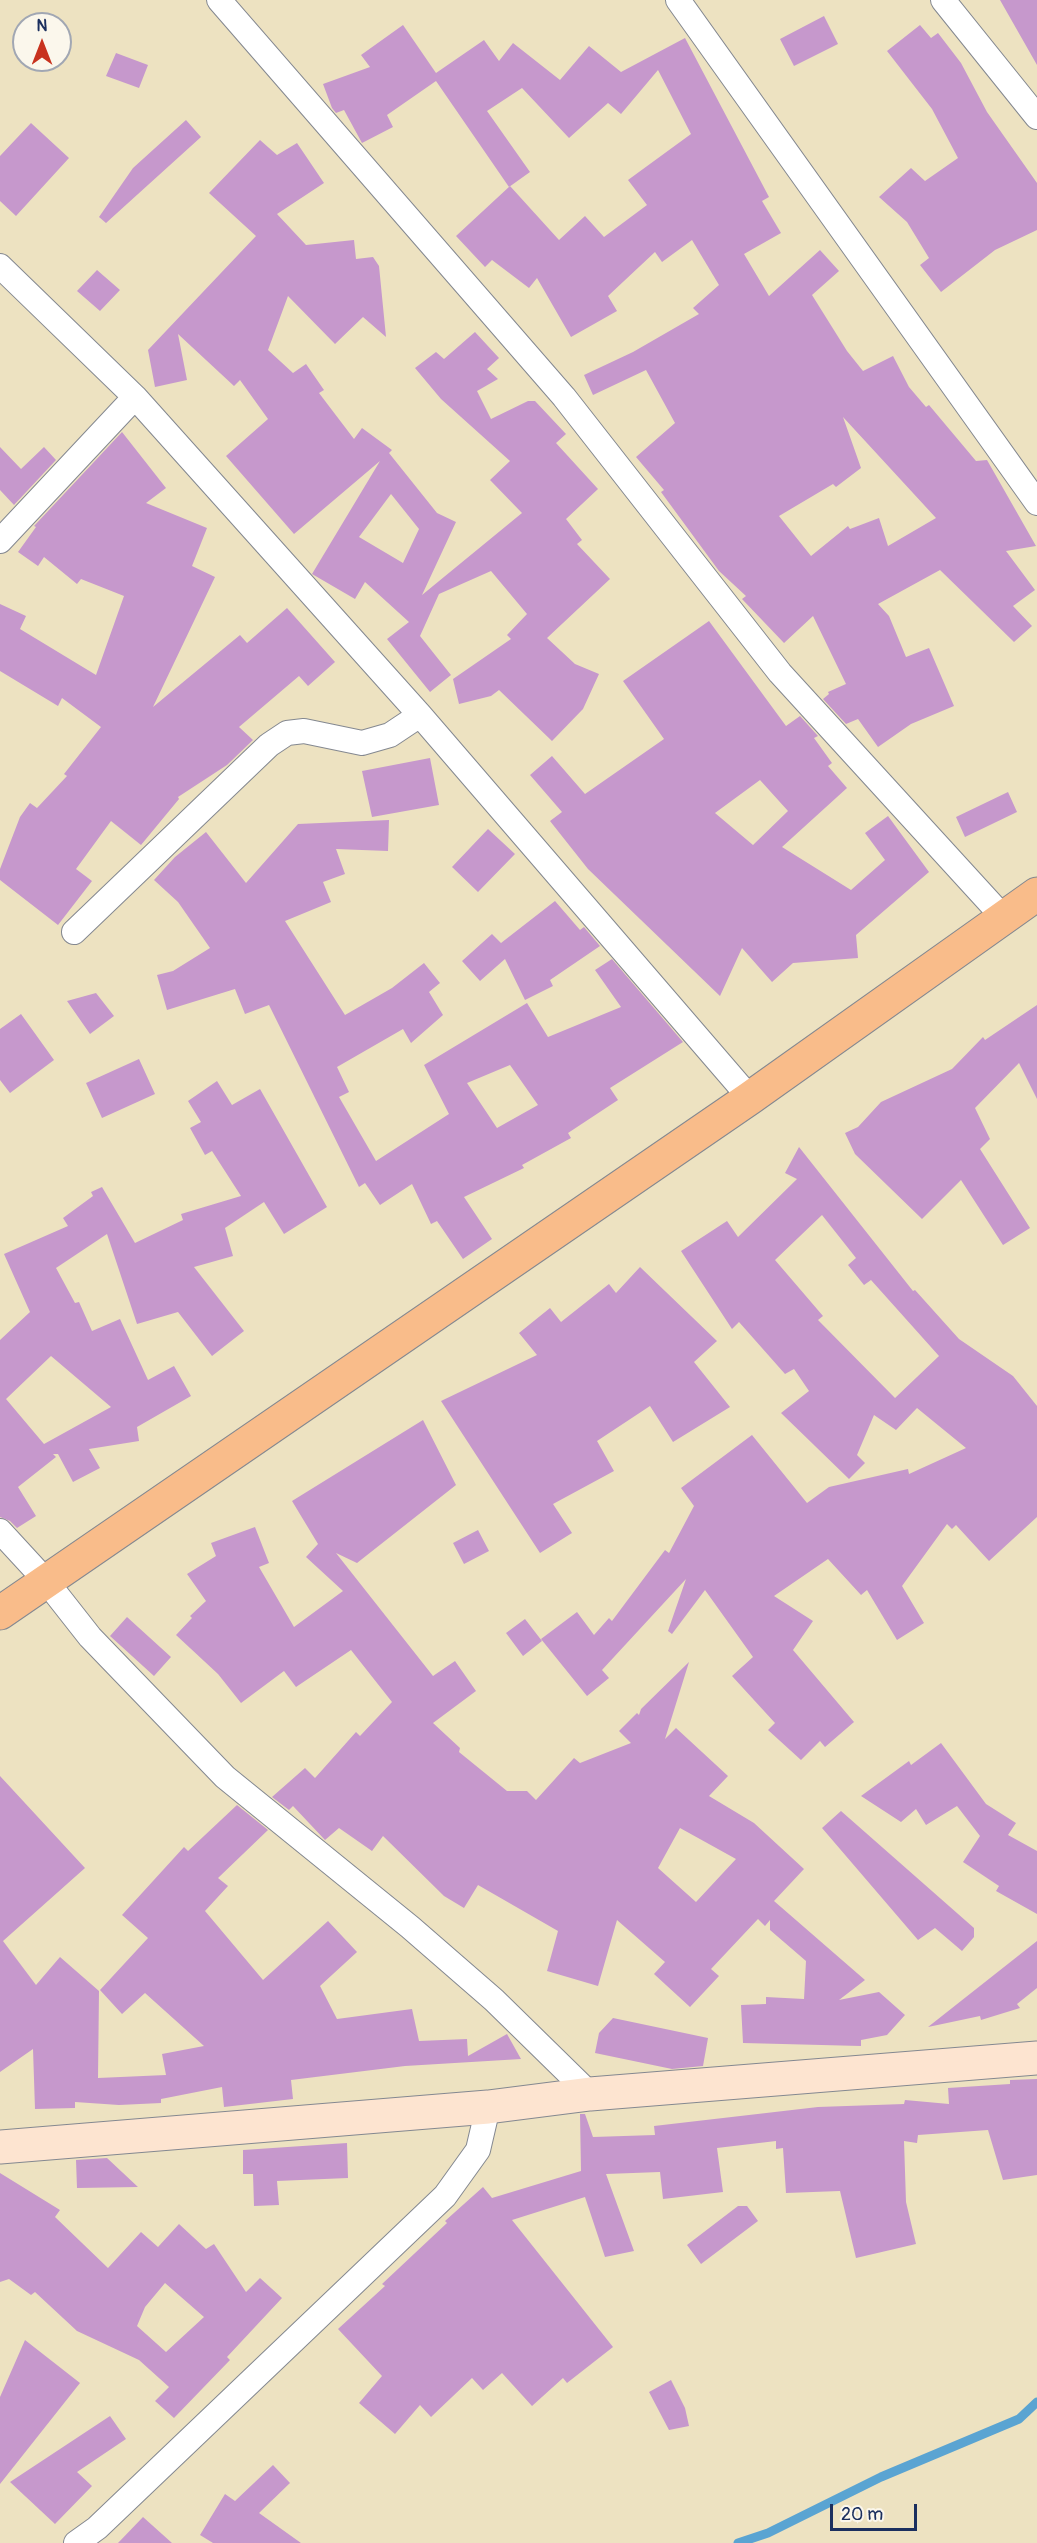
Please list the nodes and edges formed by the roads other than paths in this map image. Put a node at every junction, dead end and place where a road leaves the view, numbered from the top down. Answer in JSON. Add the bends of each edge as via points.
{"nodes":[{"id":1,"x":219,"y":0,"type":"edge"},
{"id":2,"x":678,"y":0,"type":"edge"},
{"id":3,"x":943,"y":0,"type":"edge"},
{"id":4,"x":1037,"y":117,"type":"edge"},
{"id":5,"x":0,"y":266,"type":"edge"},
{"id":6,"x":135,"y":397,"type":"junction"},
{"id":7,"x":1037,"y":503,"type":"edge"},
{"id":8,"x":0,"y":541,"type":"edge"},
{"id":9,"x":420,"y":715,"type":"junction"},
{"id":10,"x":1037,"y":894,"type":"edge"},
{"id":11,"x":1003,"y":917,"type":"junction"},
{"id":12,"x":74,"y":932,"type":"dead end"},
{"id":13,"x":750,"y":1098,"type":"junction"},
{"id":14,"x":0,"y":1531,"type":"edge"},
{"id":15,"x":46,"y":1581,"type":"junction"},
{"id":16,"x":0,"y":1613,"type":"edge"},
{"id":17,"x":1037,"y":2058,"type":"edge"},
{"id":18,"x":590,"y":2094,"type":"junction"},
{"id":19,"x":488,"y":2107,"type":"junction"},
{"id":20,"x":0,"y":2147,"type":"edge"},
{"id":21,"x":76,"y":2543,"type":"edge"}],
"edges":[{"from":1,"to":11,"type":"street","via":[[564,397],[780,673]]},
{"from":2,"to":7,"type":"street"},
{"from":3,"to":4,"type":"street"},
{"from":5,"to":6,"type":"street"},
{"from":6,"to":8,"type":"street"},
{"from":6,"to":9,"type":"street"},
{"from":9,"to":12,"type":"street","via":[[390,735],[362,743],[304,731],[287,733]]},
{"from":9,"to":13,"type":"street"},
{"from":10,"to":11,"type":"main road"},
{"from":11,"to":13,"type":"main road"},
{"from":13,"to":15,"type":"main road"},
{"from":14,"to":15,"type":"street"},
{"from":15,"to":16,"type":"main road"},
{"from":15,"to":18,"type":"street","via":[[90,1637],[225,1777],[410,1927],[494,2000]]},
{"from":17,"to":18,"type":"main road"},
{"from":18,"to":19,"type":"main road"},
{"from":19,"to":20,"type":"main road"},
{"from":19,"to":21,"type":"street","via":[[478,2150],[445,2196],[97,2528]]}]}
